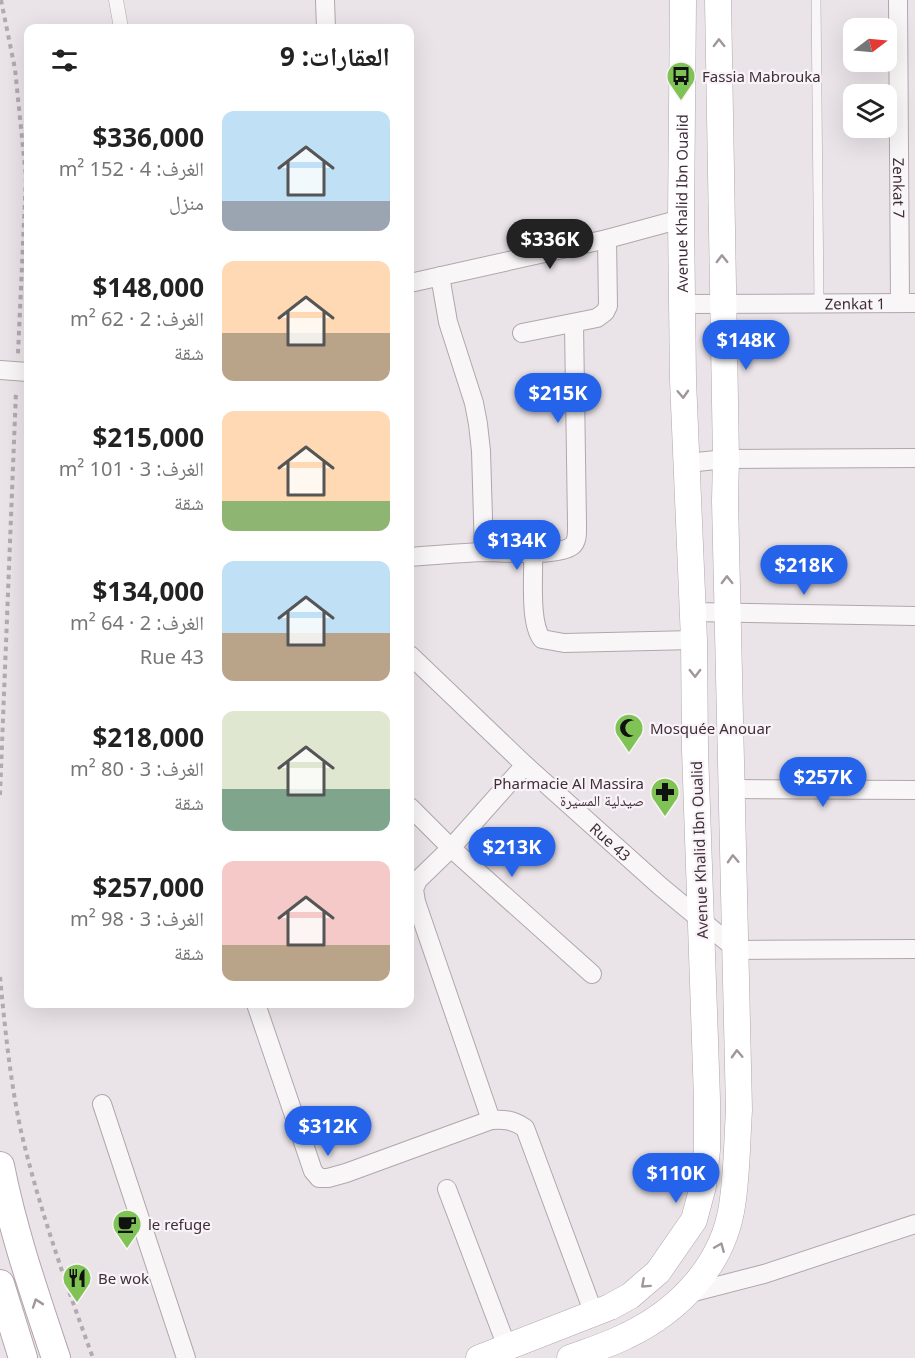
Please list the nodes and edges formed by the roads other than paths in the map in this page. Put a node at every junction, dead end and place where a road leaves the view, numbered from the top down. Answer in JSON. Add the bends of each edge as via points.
{"nodes":[{"id":1,"x":116,"y":0,"type":"edge"},
{"id":2,"x":325,"y":0,"type":"edge"},
{"id":3,"x":683,"y":0,"type":"edge"},
{"id":4,"x":718,"y":0,"type":"edge"},
{"id":5,"x":816,"y":0,"type":"edge"},
{"id":6,"x":898,"y":0,"type":"edge"},
{"id":7,"x":120,"y":24,"type":"edge"},
{"id":8,"x":326,"y":24,"type":"edge"},
{"id":9,"x":907,"y":134,"type":"edge"},
{"id":10,"x":681,"y":219,"type":"junction"},
{"id":11,"x":607,"y":239,"type":"junction"},
{"id":12,"x":440,"y":276,"type":"junction"},
{"id":13,"x":414,"y":282,"type":"edge"},
{"id":14,"x":819,"y":303,"type":"junction"},
{"id":15,"x":908,"y":303,"type":"edge"},
{"id":16,"x":681,"y":304,"type":"junction"},
{"id":17,"x":723,"y":304,"type":"junction"},
{"id":18,"x":574,"y":324,"type":"junction"},
{"id":19,"x":522,"y":333,"type":"dead end"},
{"id":20,"x":915,"y":458,"type":"edge"},
{"id":21,"x":726,"y":459,"type":"junction"},
{"id":22,"x":687,"y":463,"type":"junction"},
{"id":23,"x":484,"y":552,"type":"junction"},
{"id":24,"x":533,"y":553,"type":"junction"},
{"id":25,"x":414,"y":557,"type":"edge"},
{"id":26,"x":693,"y":612,"type":"junction"},
{"id":27,"x":727,"y":613,"type":"junction"},
{"id":28,"x":915,"y":616,"type":"edge"},
{"id":29,"x":694,"y":640,"type":"junction"},
{"id":30,"x":414,"y":659,"type":"edge"},
{"id":31,"x":525,"y":765,"type":"junction"},
{"id":32,"x":731,"y":789,"type":"junction"},
{"id":33,"x":915,"y":790,"type":"edge"},
{"id":34,"x":414,"y":811,"type":"edge"},
{"id":35,"x":451,"y":848,"type":"junction"},
{"id":36,"x":701,"y":920,"type":"junction"},
{"id":37,"x":915,"y":949,"type":"edge"},
{"id":38,"x":736,"y":950,"type":"junction"},
{"id":39,"x":592,"y":974,"type":"dead end"},
{"id":40,"x":257,"y":1008,"type":"edge"},
{"id":41,"x":102,"y":1104,"type":"dead end"},
{"id":42,"x":491,"y":1120,"type":"junction"},
{"id":43,"x":0,"y":1166,"type":"edge"},
{"id":44,"x":447,"y":1189,"type":"dead end"},
{"id":45,"x":915,"y":1224,"type":"edge"},
{"id":46,"x":0,"y":1284,"type":"edge"},
{"id":47,"x":686,"y":1294,"type":"junction"},
{"id":48,"x":594,"y":1314,"type":"junction"},
{"id":49,"x":507,"y":1347,"type":"junction"},
{"id":50,"x":23,"y":1358,"type":"edge"},
{"id":51,"x":56,"y":1358,"type":"edge"},
{"id":52,"x":186,"y":1358,"type":"edge"},
{"id":53,"x":479,"y":1358,"type":"edge"},
{"id":54,"x":570,"y":1358,"type":"edge"}],
"edges":[{"from":1,"to":7,"type":"street"},
{"from":2,"to":8,"type":"street"},
{"from":3,"to":10,"type":"main road","name":"Avenue Khalid Ibn Oualid"},
{"from":17,"to":4,"type":"main road","one_way":true},
{"from":5,"to":14,"type":"lane"},
{"from":6,"to":9,"type":"street","name":"Zenkat 7"},
{"from":9,"to":15,"type":"street","name":"Zenkat 7"},
{"from":10,"to":11,"type":"street"},
{"from":10,"to":16,"type":"main road","name":"Avenue Khalid Ibn Oualid"},
{"from":11,"to":12,"type":"street"},
{"from":11,"to":18,"type":"street","via":[[608,306],[597,318]]},
{"from":12,"to":13,"type":"street"},
{"from":12,"to":23,"type":"street","via":[[448,322],[478,424]]},
{"from":14,"to":15,"type":"street","name":"Zenkat 1"},
{"from":14,"to":17,"type":"street","name":"Zenkat 1"},
{"from":16,"to":17,"type":"street","name":"Zenkat 1"},
{"from":16,"to":22,"type":"main road","name":"Avenue Khalid Ibn Oualid","one_way":true},
{"from":17,"to":21,"type":"main road"},
{"from":18,"to":19,"type":"street"},
{"from":18,"to":24,"type":"street","via":[[576,539],[564,549]]},
{"from":20,"to":21,"type":"street"},
{"from":21,"to":22,"type":"street"},
{"from":27,"to":21,"type":"main road","one_way":true},
{"from":22,"to":26,"type":"main road","name":"Avenue Khalid Ibn Oualid"},
{"from":23,"to":24,"type":"street"},
{"from":23,"to":25,"type":"street"},
{"from":24,"to":29,"type":"street","via":[[535,618],[542,639],[564,643]]},
{"from":26,"to":27,"type":"street"},
{"from":26,"to":29,"type":"main road","name":"Avenue Khalid Ibn Oualid"},
{"from":27,"to":28,"type":"street"},
{"from":27,"to":32,"type":"main road"},
{"from":29,"to":36,"type":"main road","name":"Avenue Khalid Ibn Oualid","one_way":true},
{"from":30,"to":31,"type":"street","name":"Rue 43"},
{"from":31,"to":35,"type":"street"},
{"from":31,"to":36,"type":"street","name":"Rue 43"},
{"from":32,"to":33,"type":"street"},
{"from":38,"to":32,"type":"main road","one_way":true},
{"from":34,"to":35,"type":"street"},
{"from":35,"to":39,"type":"street"},
{"from":35,"to":42,"type":"street","via":[[418,879],[414,889]]},
{"from":36,"to":38,"type":"street","name":"Rue 43"},
{"from":36,"to":48,"type":"main road","name":"Avenue Khalid Ibn Oualid","one_way":true,"via":[[707,1150],[694,1220],[644,1286]]},
{"from":37,"to":38,"type":"street"},
{"from":47,"to":38,"type":"main road","one_way":true,"via":[[712,1264],[732,1207],[739,1110]]},
{"from":40,"to":42,"type":"street","via":[[313,1171],[319,1178],[346,1173]]},
{"from":41,"to":52,"type":"street"},
{"from":42,"to":48,"type":"street","via":[[507,1119],[525,1128]]},
{"from":51,"to":43,"type":"main road","one_way":true,"via":[[32,1288]]},
{"from":44,"to":49,"type":"street"},
{"from":45,"to":47,"type":"street","via":[[764,1274]]},
{"from":46,"to":50,"type":"main road"},
{"from":47,"to":54,"type":"main road","via":[[626,1337]]},
{"from":48,"to":49,"type":"main road","name":"Avenue Khalid Ibn Oualid"},
{"from":49,"to":53,"type":"main road","name":"Avenue Khalid Ibn Oualid"}]}
